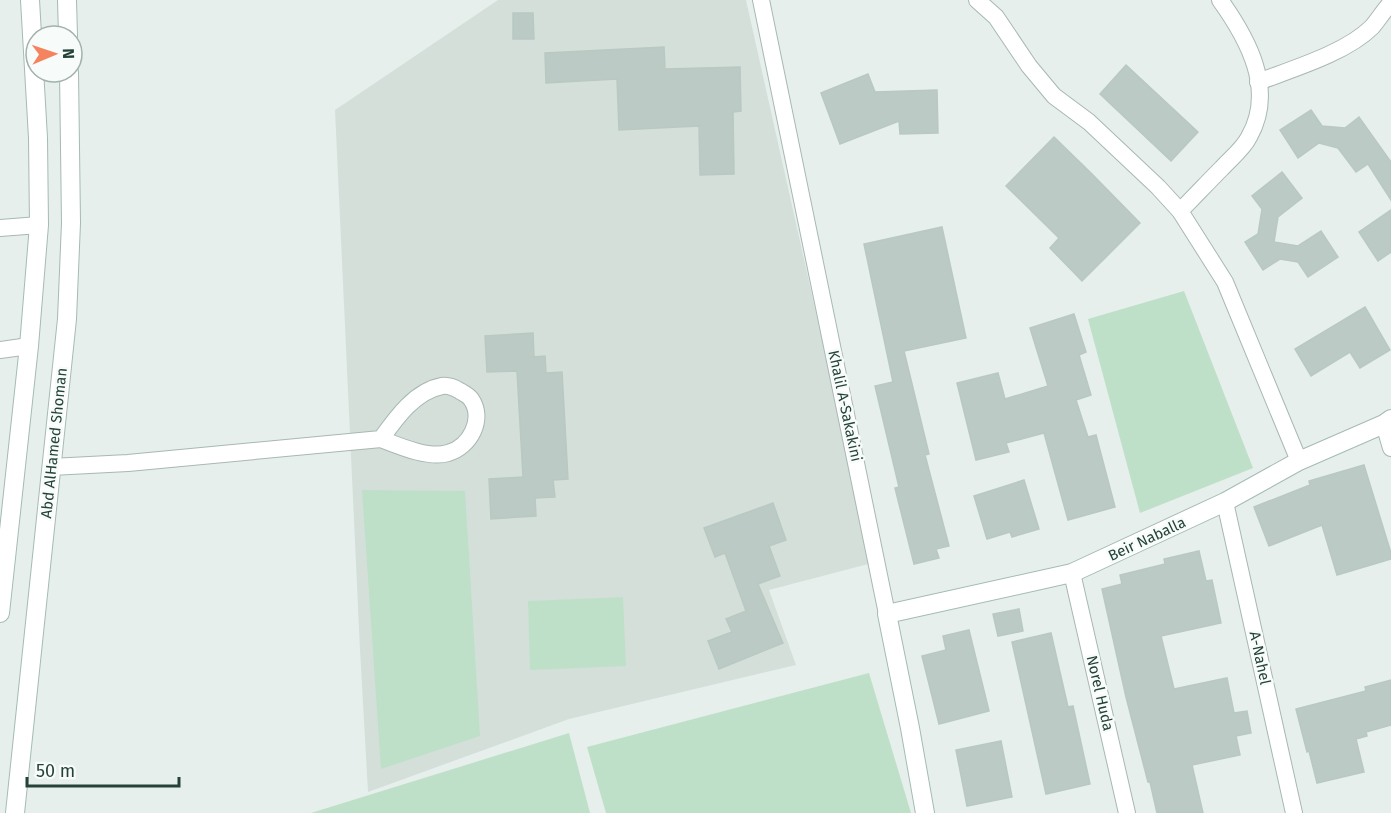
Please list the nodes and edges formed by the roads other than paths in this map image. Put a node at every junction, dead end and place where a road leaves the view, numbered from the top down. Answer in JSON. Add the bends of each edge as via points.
{"nodes":[{"id":1,"x":30,"y":0,"type":"edge"},
{"id":2,"x":66,"y":0,"type":"edge"},
{"id":3,"x":761,"y":0,"type":"edge"},
{"id":4,"x":977,"y":0,"type":"edge"},
{"id":5,"x":1220,"y":0,"type":"edge"},
{"id":6,"x":1389,"y":5,"type":"dead end"},
{"id":7,"x":67,"y":24,"type":"edge"},
{"id":8,"x":1258,"y":82,"type":"junction"},
{"id":9,"x":69,"y":84,"type":"edge"},
{"id":10,"x":1179,"y":211,"type":"junction"},
{"id":11,"x":39,"y":225,"type":"junction"},
{"id":12,"x":0,"y":228,"type":"edge"},
{"id":13,"x":29,"y":346,"type":"junction"},
{"id":14,"x":0,"y":350,"type":"edge"},
{"id":15,"x":1387,"y":422,"type":"edge"},
{"id":16,"x":381,"y":439,"type":"junction"},
{"id":17,"x":1391,"y":448,"type":"edge"},
{"id":18,"x":1299,"y":461,"type":"junction"},
{"id":19,"x":51,"y":467,"type":"junction"},
{"id":20,"x":1225,"y":502,"type":"junction"},
{"id":21,"x":1072,"y":573,"type":"junction"},
{"id":22,"x":0,"y":613,"type":"edge"},
{"id":23,"x":887,"y":614,"type":"junction"},
{"id":24,"x":17,"y":810,"type":"edge"},
{"id":25,"x":926,"y":813,"type":"edge"},
{"id":26,"x":1127,"y":813,"type":"edge"},
{"id":27,"x":1294,"y":813,"type":"edge"}],
"edges":[{"from":1,"to":11,"type":"main road"},
{"from":2,"to":7,"type":"main road"},
{"from":3,"to":23,"type":"street","name":"Khalil A-Sakakini"},
{"from":4,"to":10,"type":"street","via":[[996,17],[1054,96],[1089,122]]},
{"from":5,"to":8,"type":"street","via":[[1248,45]]},
{"from":6,"to":8,"type":"street","via":[[1357,39]]},
{"from":8,"to":10,"type":"street","via":[[1258,109],[1249,138]]},
{"from":9,"to":19,"type":"main road","name":"Abd AlHamed Shoman","via":[[71,223],[67,319]]},
{"from":10,"to":18,"type":"street","via":[[1225,282]]},
{"from":11,"to":12,"type":"street"},
{"from":11,"to":13,"type":"main road"},
{"from":13,"to":14,"type":"street"},
{"from":13,"to":22,"type":"main road"},
{"from":15,"to":17,"type":"street"},
{"from":15,"to":18,"type":"main road","name":"Beir Naballa"},
{"from":16,"to":16,"type":"street","via":[[428,454],[448,453],[466,443],[476,428],[477,412],[470,397],[444,386],[409,404]]},
{"from":16,"to":19,"type":"street"},
{"from":18,"to":20,"type":"main road","name":"Beir Naballa"},
{"from":19,"to":24,"type":"main road","name":"Abd AlHamed Shoman"},
{"from":20,"to":21,"type":"main road","name":"Beir Naballa"},
{"from":20,"to":27,"type":"street","name":"A-Nahel"},
{"from":21,"to":23,"type":"main road","name":"Beir Naballa"},
{"from":21,"to":26,"type":"street","name":"Norel Huda"},
{"from":23,"to":25,"type":"main road","name":"Khalil A-Sakakini"}]}
